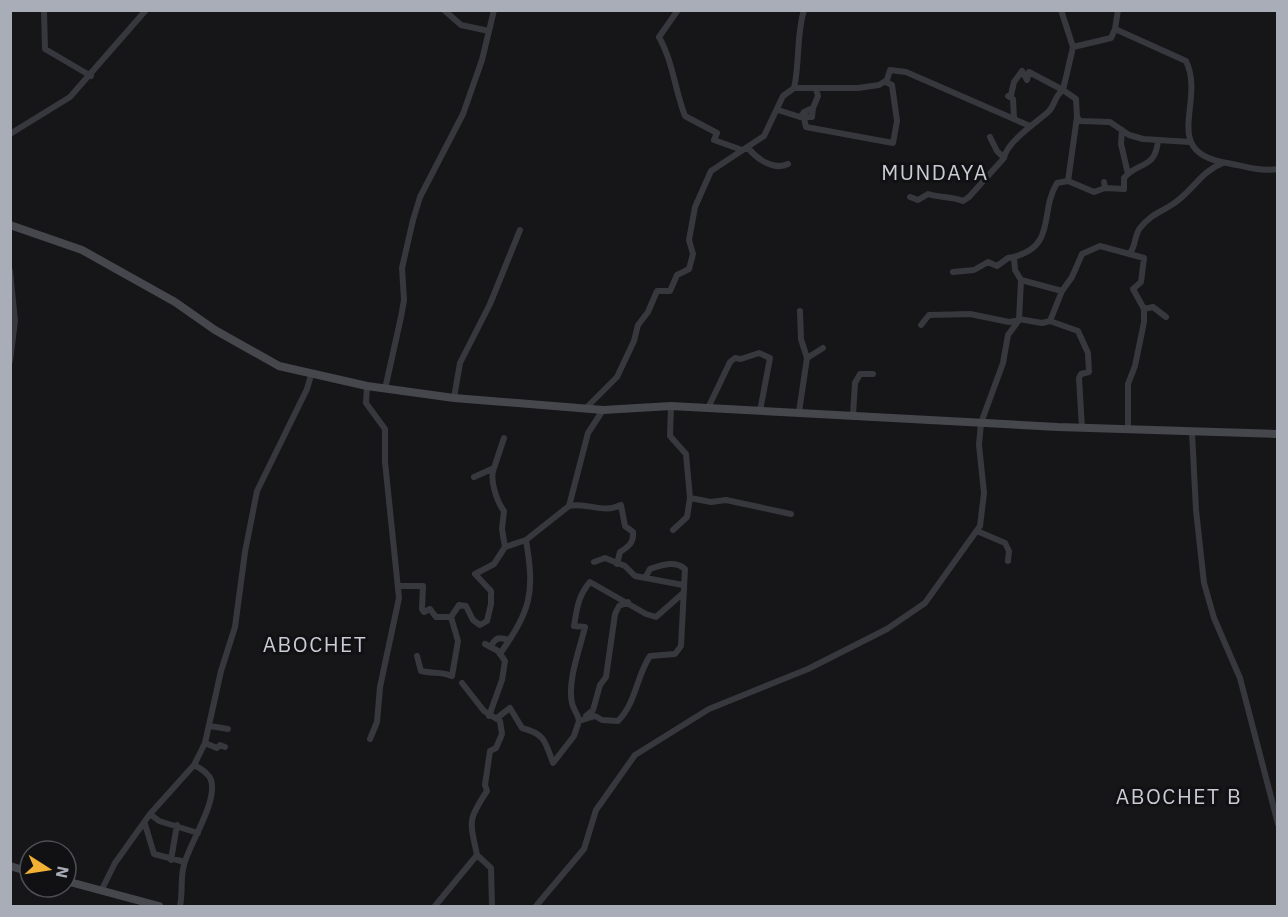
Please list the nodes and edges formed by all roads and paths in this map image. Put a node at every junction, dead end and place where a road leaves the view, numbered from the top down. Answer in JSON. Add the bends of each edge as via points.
{"nodes":[{"id":1,"x":44,"y":10,"type":"edge"},
{"id":2,"x":146,"y":10,"type":"edge"},
{"id":3,"x":444,"y":10,"type":"edge"},
{"id":4,"x":494,"y":10,"type":"edge"},
{"id":5,"x":678,"y":10,"type":"edge"},
{"id":6,"x":804,"y":10,"type":"edge"},
{"id":7,"x":1061,"y":10,"type":"edge"},
{"id":8,"x":1118,"y":10,"type":"edge"},
{"id":9,"x":1115,"y":30,"type":"junction"},
{"id":10,"x":489,"y":31,"type":"junction"},
{"id":11,"x":1073,"y":47,"type":"junction"},
{"id":12,"x":91,"y":76,"type":"junction"},
{"id":13,"x":886,"y":82,"type":"junction"},
{"id":14,"x":794,"y":88,"type":"junction"},
{"id":15,"x":816,"y":89,"type":"junction"},
{"id":16,"x":1063,"y":90,"type":"junction"},
{"id":17,"x":778,"y":110,"type":"junction"},
{"id":18,"x":1077,"y":117,"type":"junction"},
{"id":19,"x":802,"y":118,"type":"junction"},
{"id":20,"x":1014,"y":118,"type":"junction"},
{"id":21,"x":1030,"y":126,"type":"junction"},
{"id":22,"x":1122,"y":130,"type":"junction"},
{"id":23,"x":10,"y":134,"type":"edge"},
{"id":24,"x":990,"y":137,"type":"dead end"},
{"id":25,"x":1158,"y":141,"type":"junction"},
{"id":26,"x":1190,"y":142,"type":"junction"},
{"id":27,"x":745,"y":149,"type":"junction"},
{"id":28,"x":1004,"y":158,"type":"junction"},
{"id":29,"x":1223,"y":162,"type":"junction"},
{"id":30,"x":788,"y":164,"type":"dead end"},
{"id":31,"x":1278,"y":169,"type":"edge"},
{"id":32,"x":1128,"y":174,"type":"junction"},
{"id":33,"x":1068,"y":181,"type":"junction"},
{"id":34,"x":910,"y":197,"type":"dead end"},
{"id":35,"x":10,"y":225,"type":"edge"},
{"id":36,"x":520,"y":230,"type":"dead end"},
{"id":37,"x":1130,"y":253,"type":"junction"},
{"id":38,"x":1014,"y":257,"type":"junction"},
{"id":39,"x":10,"y":271,"type":"edge"},
{"id":40,"x":953,"y":272,"type":"dead end"},
{"id":41,"x":1021,"y":280,"type":"junction"},
{"id":42,"x":1062,"y":291,"type":"junction"},
{"id":43,"x":1144,"y":309,"type":"junction"},
{"id":44,"x":800,"y":311,"type":"dead end"},
{"id":45,"x":1166,"y":317,"type":"dead end"},
{"id":46,"x":1019,"y":320,"type":"junction"},
{"id":47,"x":1050,"y":321,"type":"junction"},
{"id":48,"x":921,"y":325,"type":"dead end"},
{"id":49,"x":823,"y":348,"type":"dead end"},
{"id":50,"x":807,"y":358,"type":"junction"},
{"id":51,"x":10,"y":361,"type":"edge"},
{"id":52,"x":873,"y":374,"type":"dead end"},
{"id":53,"x":311,"y":375,"type":"junction"},
{"id":54,"x":367,"y":386,"type":"junction"},
{"id":55,"x":385,"y":389,"type":"junction"},
{"id":56,"x":454,"y":398,"type":"junction"},
{"id":57,"x":671,"y":406,"type":"junction"},
{"id":58,"x":586,"y":408,"type":"junction"},
{"id":59,"x":708,"y":408,"type":"junction"},
{"id":60,"x":603,"y":410,"type":"junction"},
{"id":61,"x":760,"y":411,"type":"junction"},
{"id":62,"x":799,"y":412,"type":"junction"},
{"id":63,"x":853,"y":415,"type":"junction"},
{"id":64,"x":981,"y":423,"type":"junction"},
{"id":65,"x":1082,"y":428,"type":"junction"},
{"id":66,"x":1128,"y":429,"type":"junction"},
{"id":67,"x":1192,"y":432,"type":"junction"},
{"id":68,"x":1278,"y":434,"type":"edge"},
{"id":69,"x":504,"y":438,"type":"dead end"},
{"id":70,"x":494,"y":468,"type":"junction"},
{"id":71,"x":474,"y":477,"type":"dead end"},
{"id":72,"x":690,"y":498,"type":"junction"},
{"id":73,"x":569,"y":506,"type":"junction"},
{"id":74,"x":791,"y":514,"type":"dead end"},
{"id":75,"x":673,"y":530,"type":"dead end"},
{"id":76,"x":977,"y":531,"type":"junction"},
{"id":77,"x":526,"y":540,"type":"junction"},
{"id":78,"x":505,"y":547,"type":"junction"},
{"id":79,"x":594,"y":561,"type":"dead end"},
{"id":80,"x":1008,"y":561,"type":"dead end"},
{"id":81,"x":617,"y":564,"type":"junction"},
{"id":82,"x":645,"y":578,"type":"junction"},
{"id":83,"x":683,"y":585,"type":"junction"},
{"id":84,"x":398,"y":586,"type":"junction"},
{"id":85,"x":682,"y":594,"type":"junction"},
{"id":86,"x":628,"y":602,"type":"junction"},
{"id":87,"x":452,"y":617,"type":"junction"},
{"id":88,"x":509,"y":640,"type":"junction"},
{"id":89,"x":500,"y":654,"type":"junction"},
{"id":90,"x":417,"y":656,"type":"dead end"},
{"id":91,"x":462,"y":683,"type":"dead end"},
{"id":92,"x":489,"y":716,"type":"junction"},
{"id":93,"x":586,"y":717,"type":"junction"},
{"id":94,"x":497,"y":718,"type":"junction"},
{"id":95,"x":579,"y":721,"type":"junction"},
{"id":96,"x":210,"y":726,"type":"junction"},
{"id":97,"x":228,"y":729,"type":"dead end"},
{"id":98,"x":370,"y":739,"type":"dead end"},
{"id":99,"x":205,"y":743,"type":"junction"},
{"id":100,"x":225,"y":747,"type":"dead end"},
{"id":101,"x":194,"y":765,"type":"junction"},
{"id":102,"x":150,"y":814,"type":"junction"},
{"id":103,"x":145,"y":824,"type":"junction"},
{"id":104,"x":177,"y":825,"type":"junction"},
{"id":105,"x":1278,"y":825,"type":"edge"},
{"id":106,"x":198,"y":833,"type":"junction"},
{"id":107,"x":477,"y":855,"type":"junction"},
{"id":108,"x":171,"y":860,"type":"junction"},
{"id":109,"x":185,"y":862,"type":"junction"},
{"id":110,"x":78,"y":885,"type":"edge"},
{"id":111,"x":100,"y":891,"type":"junction"},
{"id":112,"x":159,"y":906,"type":"edge"},
{"id":113,"x":180,"y":906,"type":"edge"},
{"id":114,"x":435,"y":906,"type":"edge"},
{"id":115,"x":492,"y":906,"type":"edge"},
{"id":116,"x":536,"y":906,"type":"edge"}],
"edges":[{"from":1,"to":12,"type":"street","via":[[45,49]]},
{"from":2,"to":12,"type":"street"},
{"from":3,"to":10,"type":"street","via":[[461,25]]},
{"from":4,"to":10,"type":"street"},
{"from":5,"to":27,"type":"street","via":[[659,37],[669,55],[685,116],[717,133],[714,140]]},
{"from":6,"to":14,"type":"street","via":[[797,38]]},
{"from":7,"to":11,"type":"street"},
{"from":8,"to":9,"type":"street"},
{"from":9,"to":11,"type":"street","via":[[1108,40]]},
{"from":9,"to":26,"type":"street","via":[[1186,61],[1191,88]]},
{"from":10,"to":55,"type":"street","via":[[463,114],[420,197],[413,220],[402,268],[402,317]]},
{"from":11,"to":16,"type":"street"},
{"from":12,"to":23,"type":"street","via":[[70,97]]},
{"from":13,"to":15,"type":"street","via":[[879,86]]},
{"from":13,"to":19,"type":"street","via":[[892,86],[897,121],[893,143],[806,127]]},
{"from":13,"to":20,"type":"street","via":[[890,70],[906,72]]},
{"from":14,"to":15,"type":"street"},
{"from":14,"to":17,"type":"street","via":[[783,96]]},
{"from":15,"to":19,"type":"street","via":[[818,96],[813,108],[804,112]]},
{"from":16,"to":18,"type":"street","via":[[1076,99]]},
{"from":16,"to":20,"type":"street","via":[[1029,72],[1027,80],[1022,71],[1008,96],[1013,99]]},
{"from":16,"to":21,"type":"street","via":[[1056,94],[1048,113]]},
{"from":17,"to":19,"type":"street"},
{"from":17,"to":27,"type":"street","via":[[764,136]]},
{"from":18,"to":22,"type":"street","via":[[1083,122],[1110,122]]},
{"from":18,"to":33,"type":"street"},
{"from":20,"to":21,"type":"street"},
{"from":21,"to":28,"type":"street"},
{"from":22,"to":25,"type":"street"},
{"from":22,"to":32,"type":"street"},
{"from":24,"to":28,"type":"street"},
{"from":25,"to":26,"type":"street"},
{"from":25,"to":32,"type":"street","via":[[1147,166]]},
{"from":26,"to":29,"type":"street","via":[[1200,155]]},
{"from":27,"to":30,"type":"street","via":[[773,166]]},
{"from":27,"to":58,"type":"street","via":[[711,171],[695,207],[689,269],[677,275],[670,291],[657,291],[617,377]]},
{"from":28,"to":34,"type":"street","via":[[963,201],[944,195],[928,194],[918,200]]},
{"from":29,"to":31,"type":"street","via":[[1255,170]]},
{"from":29,"to":37,"type":"street","via":[[1200,176],[1175,203],[1147,219],[1136,234]]},
{"from":32,"to":33,"type":"street","via":[[1124,189],[1104,185],[1094,192]]},
{"from":33,"to":38,"type":"street","via":[[1059,182],[1052,192],[1045,229],[1037,245]]},
{"from":35,"to":53,"type":"main road","via":[[82,250],[279,366]]},
{"from":36,"to":56,"type":"street","via":[[486,314],[460,363]]},
{"from":37,"to":42,"type":"street","via":[[1106,246],[1093,247],[1082,254]]},
{"from":37,"to":43,"type":"street","via":[[1144,258],[1141,282],[1133,289]]},
{"from":38,"to":40,"type":"street","via":[[997,267],[988,262],[974,270]]},
{"from":38,"to":41,"type":"street"},
{"from":39,"to":51,"type":"street","via":[[15,336]]},
{"from":41,"to":42,"type":"street"},
{"from":41,"to":46,"type":"street"},
{"from":42,"to":47,"type":"street"},
{"from":43,"to":45,"type":"street","via":[[1153,307]]},
{"from":43,"to":66,"type":"street","via":[[1135,366],[1128,384]]},
{"from":44,"to":50,"type":"street","via":[[801,339]]},
{"from":46,"to":47,"type":"street"},
{"from":46,"to":48,"type":"street","via":[[1009,322],[970,314],[929,315]]},
{"from":46,"to":64,"type":"street","via":[[1008,335],[1004,363]]},
{"from":47,"to":65,"type":"street","via":[[1078,331],[1088,353],[1090,369],[1079,378]]},
{"from":49,"to":50,"type":"street"},
{"from":50,"to":62,"type":"street"},
{"from":52,"to":63,"type":"street","via":[[860,374],[855,380]]},
{"from":53,"to":54,"type":"main road"},
{"from":53,"to":96,"type":"street","via":[[257,490],[244,552],[235,627]]},
{"from":54,"to":55,"type":"main road"},
{"from":54,"to":84,"type":"street","via":[[366,402],[385,429]]},
{"from":55,"to":56,"type":"main road"},
{"from":56,"to":58,"type":"main road"},
{"from":57,"to":59,"type":"main road"},
{"from":57,"to":60,"type":"main road"},
{"from":57,"to":72,"type":"street","via":[[670,436],[686,454]]},
{"from":58,"to":60,"type":"main road"},
{"from":59,"to":61,"type":"main road"},
{"from":59,"to":61,"type":"street","via":[[730,362],[759,353],[770,358]]},
{"from":60,"to":73,"type":"street","via":[[588,433]]},
{"from":61,"to":62,"type":"main road"},
{"from":62,"to":63,"type":"main road"},
{"from":63,"to":64,"type":"main road"},
{"from":64,"to":65,"type":"main road"},
{"from":64,"to":76,"type":"street","via":[[984,499]]},
{"from":65,"to":66,"type":"main road"},
{"from":66,"to":67,"type":"main road"},
{"from":67,"to":68,"type":"main road"},
{"from":67,"to":105,"type":"street","via":[[1204,583],[1214,618],[1240,678]]},
{"from":69,"to":70,"type":"street"},
{"from":70,"to":71,"type":"street"},
{"from":70,"to":78,"type":"street","via":[[498,504],[504,511]]},
{"from":72,"to":74,"type":"street","via":[[726,500]]},
{"from":72,"to":75,"type":"street","via":[[687,517]]},
{"from":73,"to":77,"type":"street"},
{"from":73,"to":81,"type":"street","via":[[581,504],[606,511],[621,505],[625,526],[633,537],[620,552]]},
{"from":76,"to":80,"type":"street","via":[[1005,543]]},
{"from":76,"to":116,"type":"street","via":[[926,603],[905,618],[783,681],[710,709],[635,755],[596,810],[584,849]]},
{"from":77,"to":78,"type":"street"},
{"from":77,"to":88,"type":"street","via":[[531,594]]},
{"from":78,"to":87,"type":"street","via":[[494,564],[475,574],[491,591],[487,621],[480,625],[465,606],[459,605]]},
{"from":79,"to":81,"type":"street","via":[[605,558]]},
{"from":81,"to":82,"type":"street"},
{"from":82,"to":83,"type":"street"},
{"from":82,"to":83,"type":"street","via":[[650,569],[681,565],[686,571]]},
{"from":83,"to":85,"type":"street"},
{"from":84,"to":87,"type":"street","via":[[423,586],[424,612],[430,609],[436,617]]},
{"from":84,"to":98,"type":"street","via":[[398,607],[391,628],[377,722]]},
{"from":85,"to":86,"type":"street","via":[[656,616]]},
{"from":85,"to":93,"type":"street","via":[[681,646],[675,654],[650,656],[628,710],[618,721]]},
{"from":86,"to":93,"type":"street","via":[[619,606],[615,614],[606,677],[593,710]]},
{"from":86,"to":95,"type":"street","via":[[590,582],[578,599],[574,626],[585,627],[571,690]]},
{"from":87,"to":90,"type":"street","via":[[458,641],[452,676],[421,670]]},
{"from":88,"to":89,"type":"street"},
{"from":88,"to":89,"type":"street","via":[[501,637],[488,645]]},
{"from":89,"to":92,"type":"street","via":[[505,667]]},
{"from":91,"to":92,"type":"street"},
{"from":92,"to":94,"type":"street"},
{"from":93,"to":95,"type":"street"},
{"from":94,"to":95,"type":"street","via":[[510,708],[522,729],[542,737],[553,763],[574,736]]},
{"from":94,"to":107,"type":"street","via":[[503,727],[502,734],[496,748],[490,751],[487,791],[471,817]]},
{"from":96,"to":97,"type":"street"},
{"from":96,"to":99,"type":"street"},
{"from":99,"to":100,"type":"street"},
{"from":99,"to":101,"type":"street"},
{"from":101,"to":102,"type":"street"},
{"from":101,"to":106,"type":"street","via":[[212,782]]},
{"from":102,"to":103,"type":"street"},
{"from":102,"to":104,"type":"street","via":[[159,821]]},
{"from":103,"to":108,"type":"street","via":[[154,854]]},
{"from":103,"to":111,"type":"street","via":[[115,862]]},
{"from":104,"to":106,"type":"street"},
{"from":104,"to":108,"type":"street"},
{"from":106,"to":109,"type":"street"},
{"from":107,"to":114,"type":"street"},
{"from":107,"to":115,"type":"street","via":[[491,868]]},
{"from":108,"to":109,"type":"street"},
{"from":109,"to":113,"type":"street"},
{"from":110,"to":111,"type":"main road"},
{"from":111,"to":112,"type":"main road"}]}
